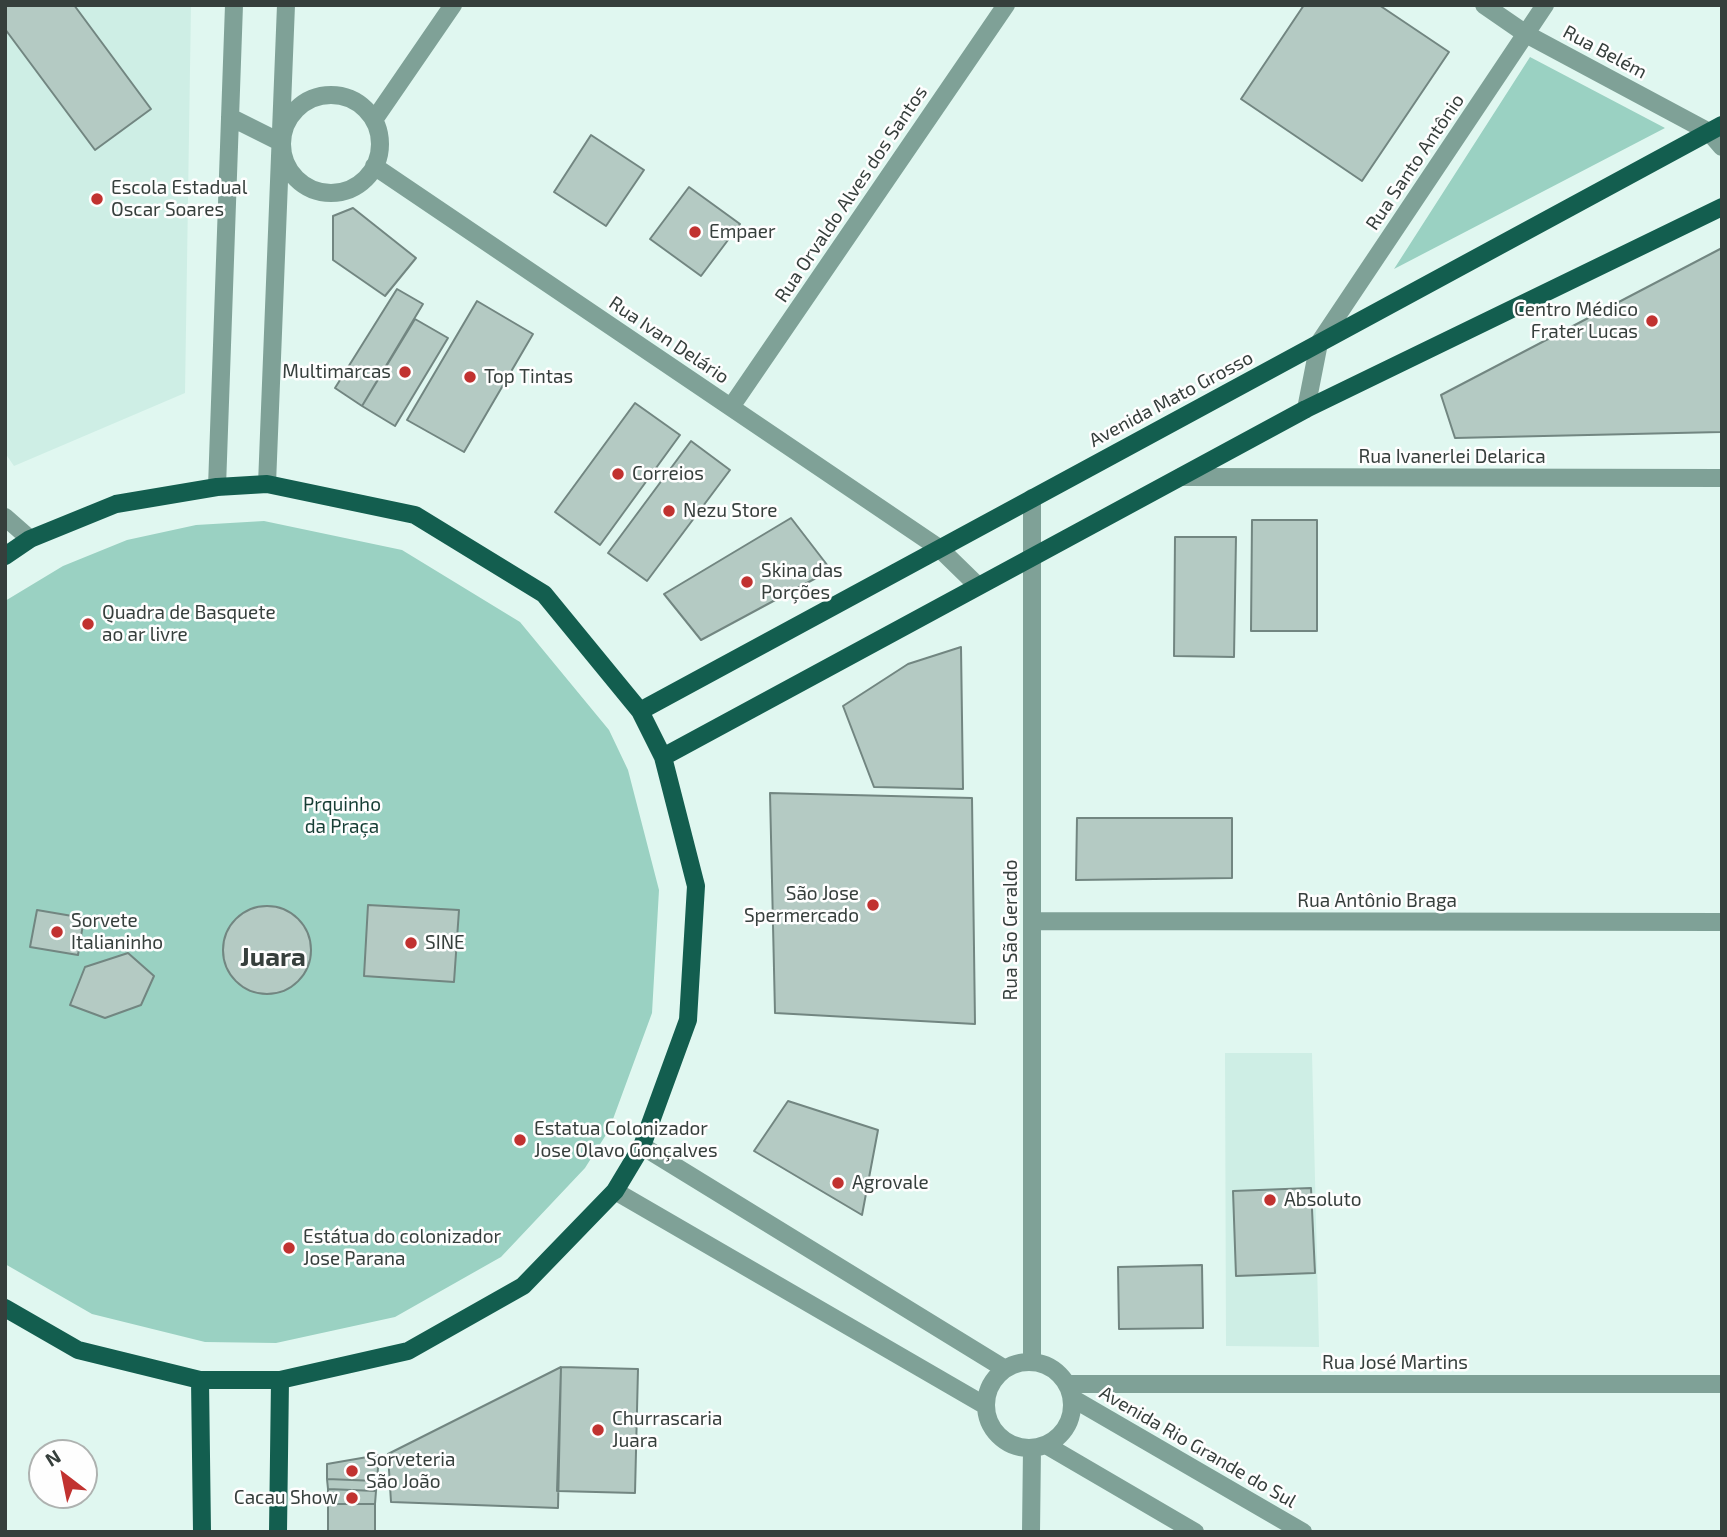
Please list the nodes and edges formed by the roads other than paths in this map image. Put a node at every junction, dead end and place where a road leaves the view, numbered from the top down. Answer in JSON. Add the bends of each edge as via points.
{"nodes":[{"id":1,"x":234,"y":5,"type":"edge"},
{"id":2,"x":286,"y":5,"type":"edge"},
{"id":3,"x":453,"y":5,"type":"edge"},
{"id":4,"x":1006,"y":5,"type":"edge"},
{"id":5,"x":1484,"y":5,"type":"edge"},
{"id":6,"x":1545,"y":5,"type":"edge"},
{"id":7,"x":1526,"y":34,"type":"junction"},
{"id":8,"x":230,"y":117,"type":"junction"},
{"id":9,"x":374,"y":120,"type":"junction"},
{"id":10,"x":1715,"y":128,"type":"edge"},
{"id":11,"x":282,"y":143,"type":"junction"},
{"id":12,"x":1722,"y":147,"type":"edge"},
{"id":13,"x":374,"y":166,"type":"junction"},
{"id":14,"x":1722,"y":207,"type":"edge"},
{"id":15,"x":1319,"y":343,"type":"junction"},
{"id":16,"x":731,"y":407,"type":"junction"},
{"id":17,"x":1306,"y":409,"type":"junction"},
{"id":18,"x":1181,"y":477,"type":"junction"},
{"id":19,"x":1722,"y":478,"type":"edge"},
{"id":20,"x":267,"y":484,"type":"junction"},
{"id":21,"x":217,"y":487,"type":"junction"},
{"id":22,"x":1031,"y":498,"type":"junction"},
{"id":23,"x":5,"y":517,"type":"edge"},
{"id":24,"x":30,"y":539,"type":"junction"},
{"id":25,"x":939,"y":548,"type":"junction"},
{"id":26,"x":5,"y":556,"type":"edge"},
{"id":27,"x":1032,"y":558,"type":"junction"},
{"id":28,"x":978,"y":586,"type":"junction"},
{"id":29,"x":640,"y":711,"type":"junction"},
{"id":30,"x":663,"y":757,"type":"junction"},
{"id":31,"x":1032,"y":921,"type":"junction"},
{"id":32,"x":1722,"y":922,"type":"edge"},
{"id":33,"x":642,"y":1146,"type":"junction"},
{"id":34,"x":615,"y":1191,"type":"junction"},
{"id":35,"x":5,"y":1308,"type":"edge"},
{"id":36,"x":1032,"y":1361,"type":"junction"},
{"id":37,"x":1005,"y":1369,"type":"junction"},
{"id":38,"x":200,"y":1380,"type":"junction"},
{"id":39,"x":280,"y":1380,"type":"junction"},
{"id":40,"x":1722,"y":1384,"type":"edge"},
{"id":41,"x":1070,"y":1391,"type":"junction"},
{"id":42,"x":986,"y":1406,"type":"junction"},
{"id":43,"x":1039,"y":1446,"type":"junction"},
{"id":44,"x":202,"y":1532,"type":"edge"},
{"id":45,"x":278,"y":1532,"type":"edge"},
{"id":46,"x":1031,"y":1532,"type":"edge"},
{"id":47,"x":1195,"y":1532,"type":"edge"},
{"id":48,"x":1303,"y":1532,"type":"edge"}],
"edges":[{"from":1,"to":8,"type":"street"},
{"from":2,"to":11,"type":"street"},
{"from":3,"to":9,"type":"street"},
{"from":4,"to":16,"type":"street","name":"Rua Orvaldo Alves dos Santos"},
{"from":5,"to":7,"type":"street","name":"Rua Belém"},
{"from":6,"to":7,"type":"street","name":"Rua Santo Antônio"},
{"from":7,"to":10,"type":"street","name":"Rua Belém"},
{"from":7,"to":15,"type":"street","name":"Rua Santo Antônio"},
{"from":8,"to":11,"type":"street"},
{"from":8,"to":21,"type":"street"},
{"from":9,"to":11,"type":"street","via":[[352,99],[320,96],[293,113]]},
{"from":9,"to":13,"type":"street","via":[[379,153]]},
{"from":10,"to":12,"type":"street"},
{"from":10,"to":15,"type":"main road","name":"Avenida Mato Grosso"},
{"from":11,"to":13,"type":"street","via":[[291,173],[317,191],[350,189]]},
{"from":11,"to":20,"type":"street"},
{"from":13,"to":16,"type":"street","name":"Rua Ivan Delário"},
{"from":14,"to":17,"type":"main road"},
{"from":15,"to":17,"type":"street"},
{"from":15,"to":22,"type":"main road","name":"Avenida Mato Grosso"},
{"from":16,"to":25,"type":"street","name":"Rua Ivan Delário"},
{"from":17,"to":18,"type":"main road"},
{"from":18,"to":19,"type":"street","name":"Rua Ivanerlei Delarica"},
{"from":18,"to":27,"type":"main road"},
{"from":20,"to":21,"type":"main road"},
{"from":20,"to":29,"type":"main road","via":[[415,515],[544,594]]},
{"from":21,"to":24,"type":"main road","via":[[116,504]]},
{"from":22,"to":25,"type":"main road","name":"Avenida Mato Grosso"},
{"from":22,"to":27,"type":"street","name":"Rua São Geraldo"},
{"from":23,"to":24,"type":"street"},
{"from":24,"to":26,"type":"main road"},
{"from":25,"to":28,"type":"street","name":"Rua Ivan Delário"},
{"from":25,"to":29,"type":"main road","name":"Avenida Mato Grosso"},
{"from":27,"to":28,"type":"main road"},
{"from":27,"to":31,"type":"street","name":"Rua São Geraldo"},
{"from":28,"to":30,"type":"main road"},
{"from":29,"to":30,"type":"main road"},
{"from":30,"to":33,"type":"main road","via":[[695,886],[688,1020]]},
{"from":31,"to":32,"type":"street","name":"Rua Antônio Braga"},
{"from":31,"to":36,"type":"street","name":"Rua São Geraldo"},
{"from":33,"to":34,"type":"main road"},
{"from":33,"to":37,"type":"street"},
{"from":34,"to":39,"type":"main road","via":[[512,1293],[408,1351]]},
{"from":34,"to":42,"type":"street"},
{"from":35,"to":38,"type":"main road","via":[[78,1350]]},
{"from":36,"to":37,"type":"street"},
{"from":36,"to":41,"type":"street","via":[[1059,1373]]},
{"from":37,"to":42,"type":"street","via":[[994,1379]]},
{"from":38,"to":39,"type":"main road"},
{"from":38,"to":44,"type":"main road"},
{"from":39,"to":45,"type":"main road"},
{"from":40,"to":41,"type":"street","name":"Rua José Martins"},
{"from":41,"to":43,"type":"street","via":[[1072,1413],[1067,1426],[1058,1437]]},
{"from":41,"to":48,"type":"street","name":"Avenida Rio Grande do Sul"},
{"from":42,"to":43,"type":"street","via":[[988,1420],[1005,1441],[1018,1447]]},
{"from":43,"to":46,"type":"street"},
{"from":43,"to":47,"type":"street"}]}
